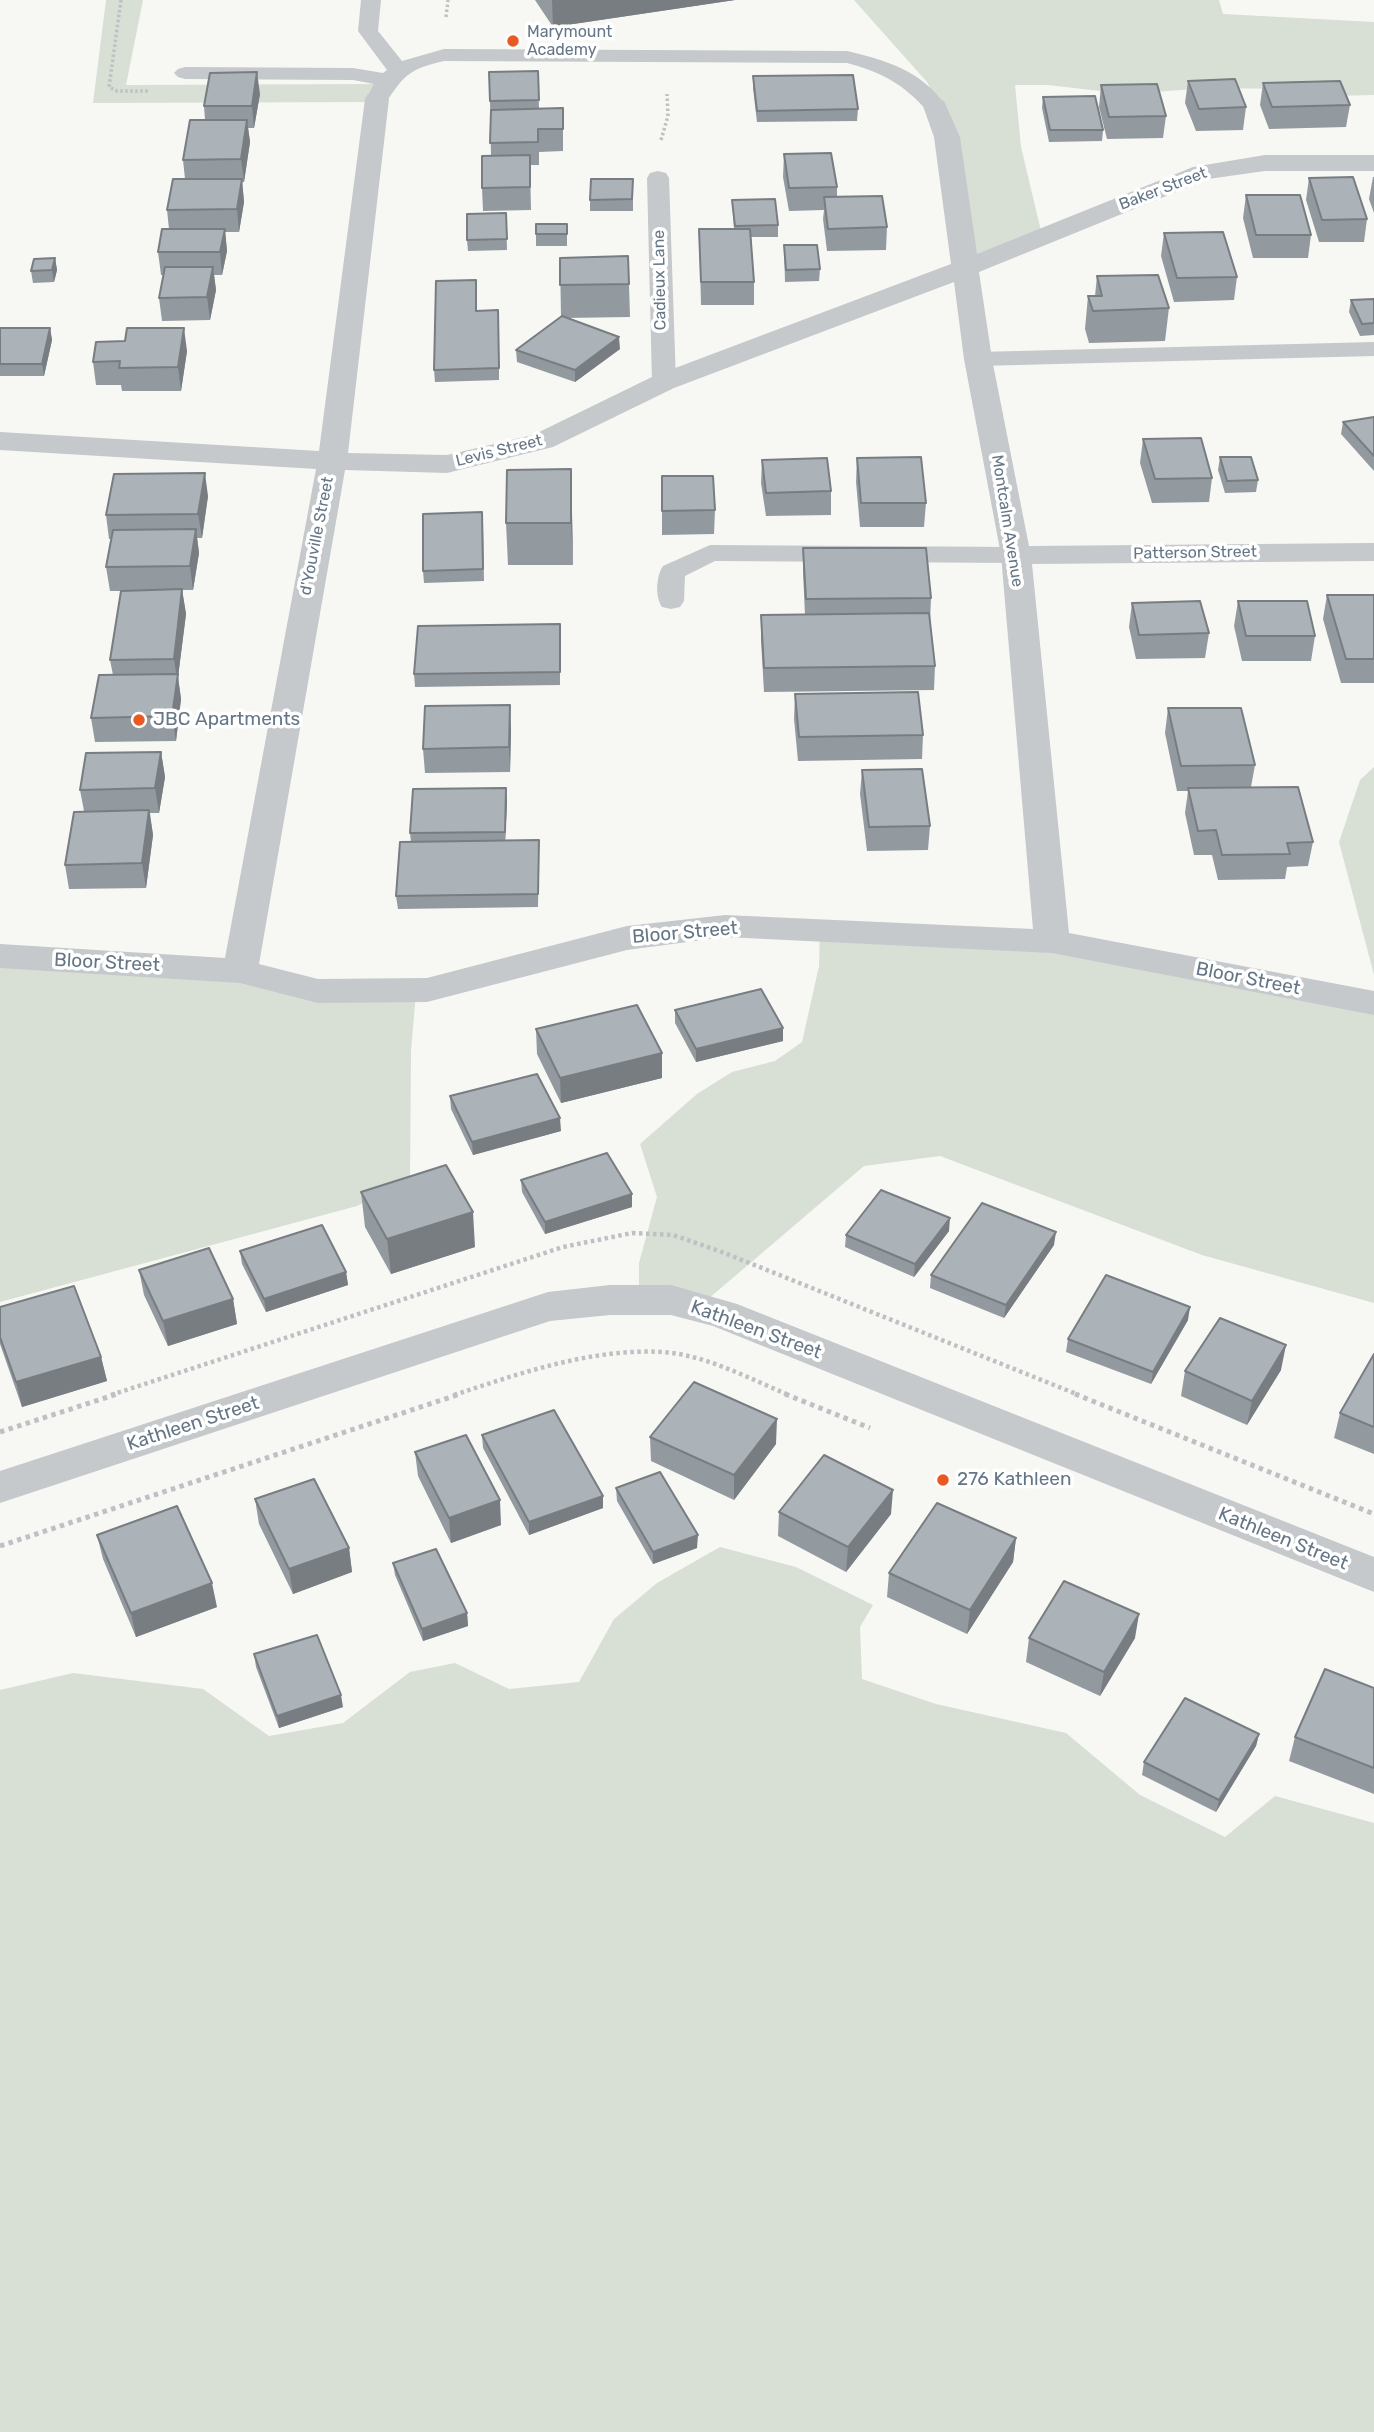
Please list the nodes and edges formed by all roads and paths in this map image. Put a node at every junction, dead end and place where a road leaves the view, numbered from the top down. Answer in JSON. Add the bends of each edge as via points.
{"nodes":[{"id":1,"x":370,"y":0,"type":"edge"},
{"id":2,"x":185,"y":73,"type":"dead end"},
{"id":3,"x":388,"y":83,"type":"junction"},
{"id":4,"x":667,"y":89,"type":"dead end"},
{"id":5,"x":935,"y":106,"type":"joint"},
{"id":6,"x":1374,"y":163,"type":"edge"},
{"id":7,"x":658,"y":178,"type":"joint"},
{"id":8,"x":964,"y":269,"type":"junction"},
{"id":9,"x":1374,"y":349,"type":"edge"},
{"id":10,"x":978,"y":359,"type":"junction"},
{"id":11,"x":664,"y":382,"type":"junction"},
{"id":12,"x":1,"y":444,"type":"edge"},
{"id":13,"x":332,"y":461,"type":"junction"},
{"id":14,"x":1374,"y":552,"type":"edge"},
{"id":15,"x":1016,"y":555,"type":"junction"},
{"id":16,"x":670,"y":601,"type":"dead end"},
{"id":17,"x":1052,"y":941,"type":"junction"},
{"id":18,"x":0,"y":956,"type":"edge"},
{"id":19,"x":240,"y":971,"type":"junction"},
{"id":20,"x":1374,"y":1003,"type":"edge"},
{"id":21,"x":877,"y":1430,"type":"dead end"},
{"id":22,"x":0,"y":1487,"type":"edge"},
{"id":23,"x":0,"y":1546,"type":"edge"},
{"id":24,"x":1374,"y":1575,"type":"edge"}],
"edges":[{"from":1,"to":3,"type":"lane","via":[[368,31]]},
{"from":2,"to":3,"type":"lane","via":[[353,74]]},
{"from":3,"to":5,"type":"lane","via":[[415,61],[444,55],[847,57],[894,69]]},
{"from":3,"to":13,"type":"street","name":"d'Youville Street"},
{"from":4,"to":7,"type":"path","via":[[668,116]]},
{"from":5,"to":8,"type":"street","name":"Montcalm Avenue","via":[[947,137]]},
{"from":6,"to":8,"type":"street","name":"Baker Street","via":[[1265,163],[1202,172]]},
{"from":7,"to":11,"type":"lane","name":"Cadieux Lane"},
{"from":8,"to":10,"type":"street","name":"Montcalm Avenue"},
{"from":8,"to":11,"type":"street","name":"Levis Street"},
{"from":9,"to":10,"type":"lane"},
{"from":10,"to":15,"type":"street","name":"Montcalm Avenue"},
{"from":11,"to":13,"type":"street","name":"Levis Street","via":[[543,441],[447,464]]},
{"from":12,"to":13,"type":"street","name":"Levis Street"},
{"from":13,"to":19,"type":"street","name":"d'Youville Street"},
{"from":14,"to":15,"type":"street","name":"Patterson Street"},
{"from":15,"to":16,"type":"lane","via":[[710,553],[672,572]]},
{"from":15,"to":17,"type":"street","name":"Montcalm Avenue"},
{"from":17,"to":19,"type":"street","name":"Bloor Street","via":[[725,926],[627,938],[427,990],[318,991]]},
{"from":17,"to":20,"type":"street","name":"Bloor Street"},
{"from":18,"to":19,"type":"street","name":"Bloor Street"},
{"from":21,"to":23,"type":"path","via":[[702,1360],[664,1352],[594,1355],[510,1377]]},
{"from":22,"to":24,"type":"street","name":"Kathleen Street","via":[[548,1307],[671,1300],[723,1314]]}]}
